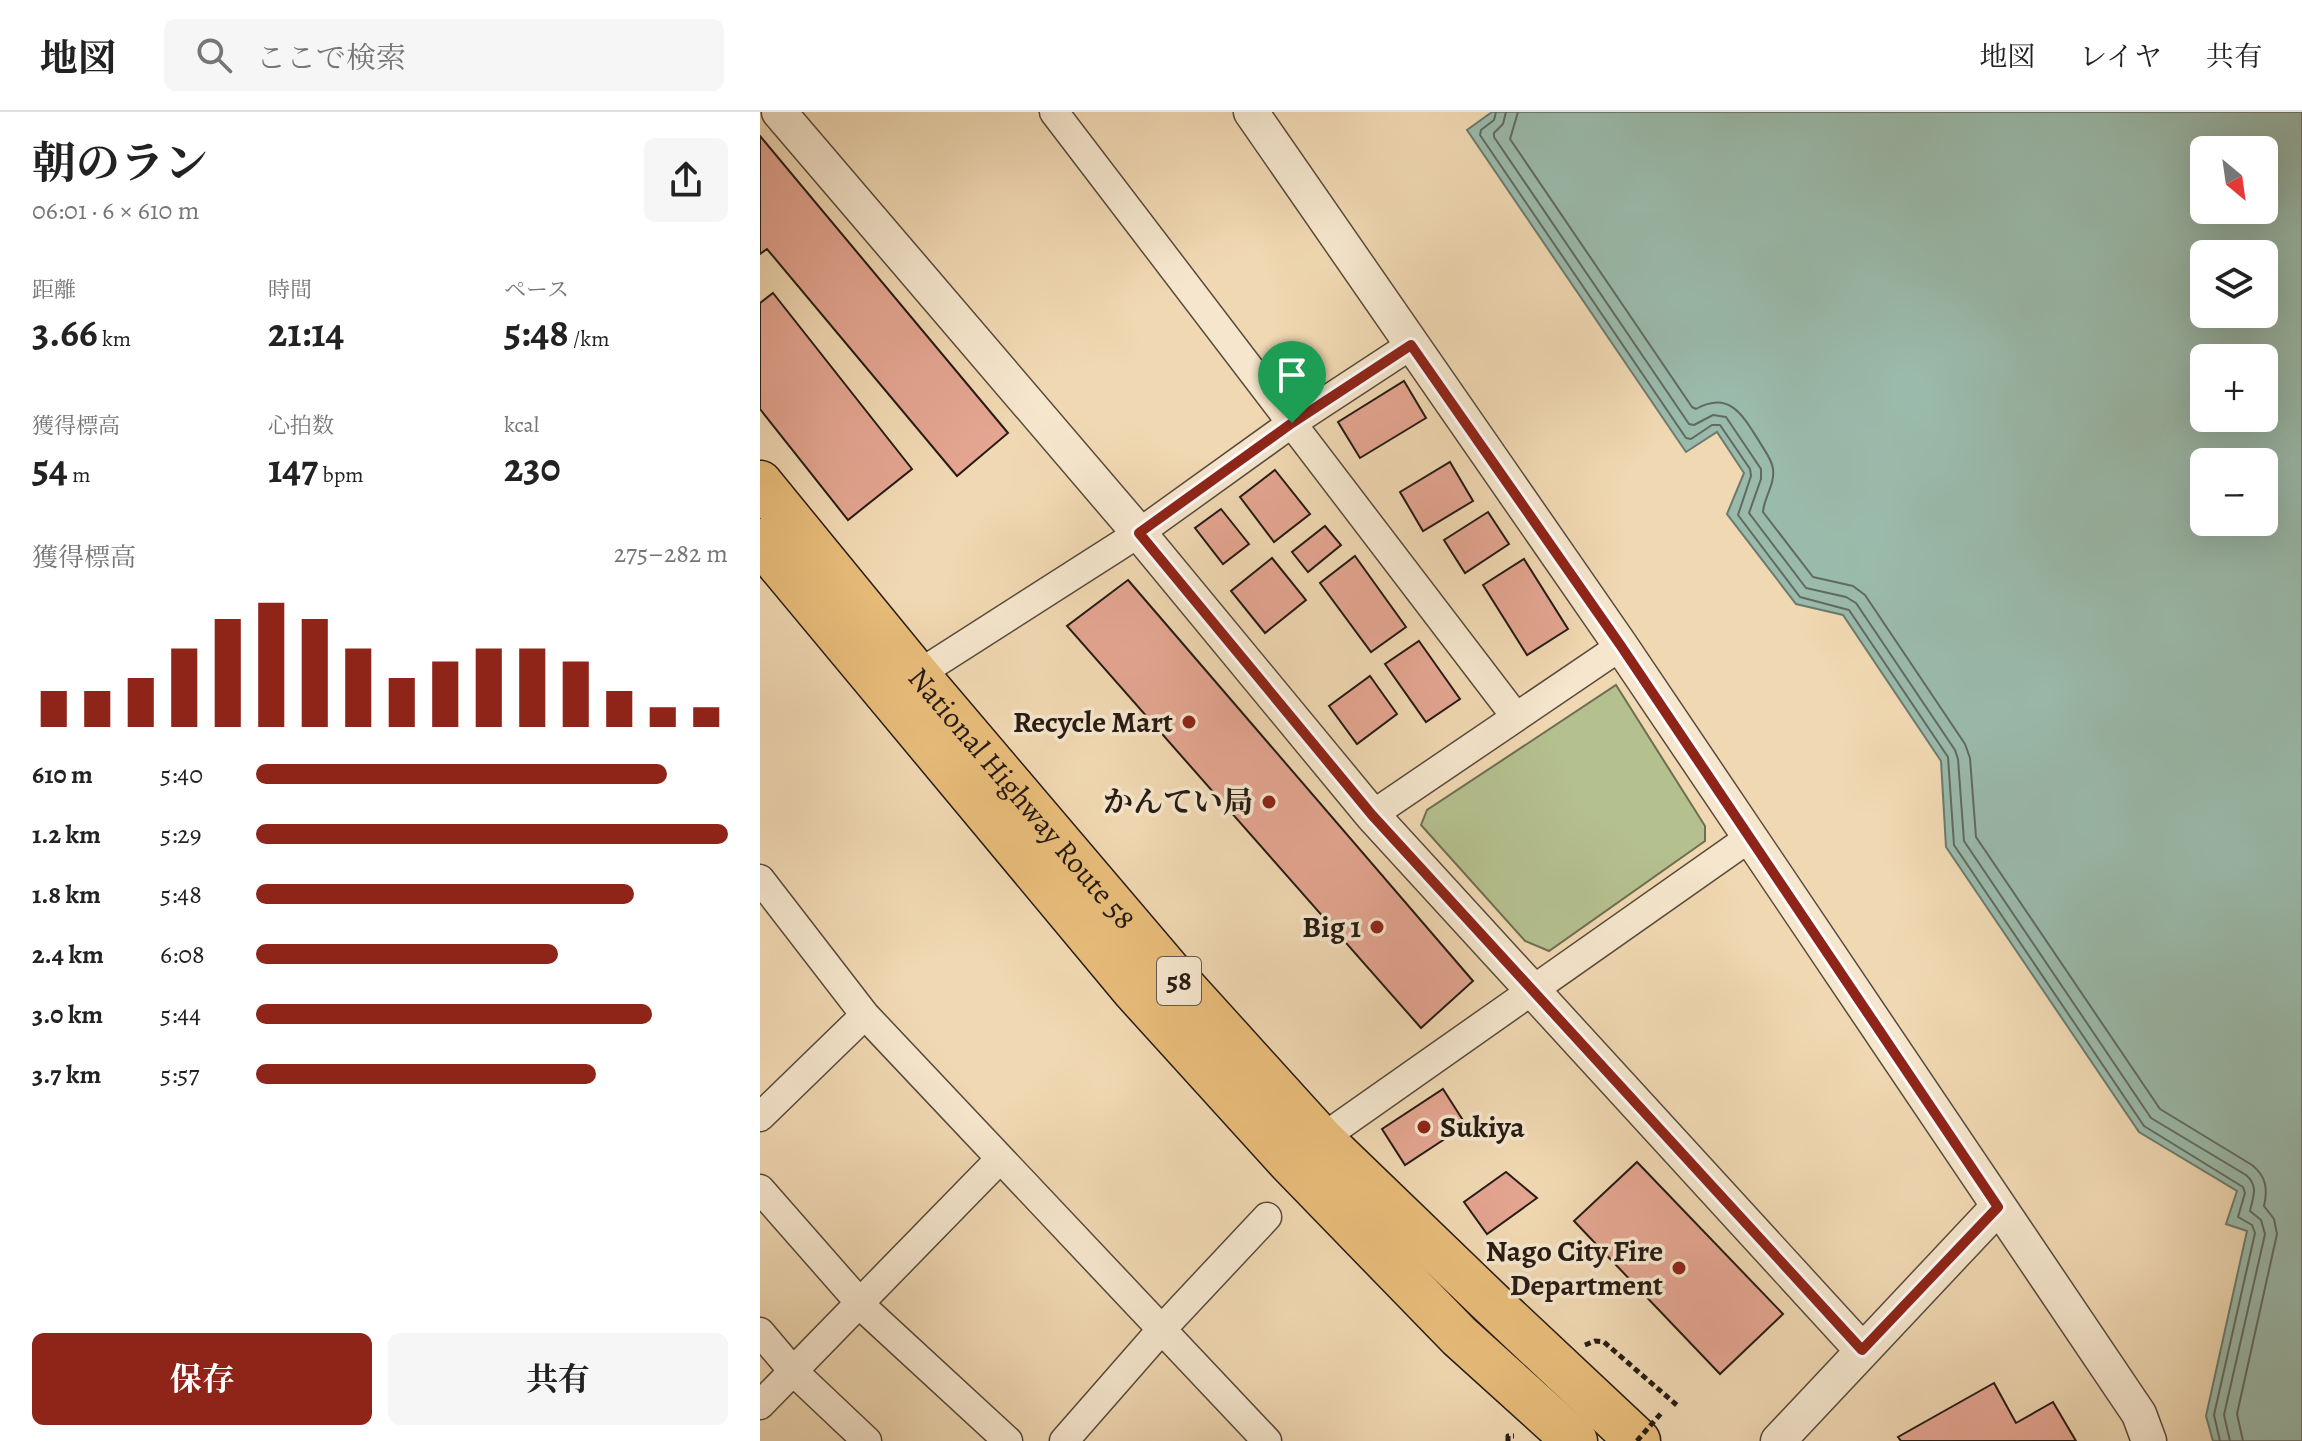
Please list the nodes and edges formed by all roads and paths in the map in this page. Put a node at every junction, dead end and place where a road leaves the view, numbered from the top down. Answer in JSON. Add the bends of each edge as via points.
{"nodes":[{"id":1,"x":779,"y":112,"type":"edge"},
{"id":2,"x":1054,"y":112,"type":"edge"},
{"id":3,"x":1251,"y":112,"type":"edge"},
{"id":4,"x":1411,"y":345,"type":"junction"},
{"id":5,"x":1292,"y":423,"type":"junction"},
{"id":6,"x":760,"y":483,"type":"edge"},
{"id":7,"x":1139,"y":533,"type":"junction"},
{"id":8,"x":760,"y":541,"type":"edge"},
{"id":9,"x":1621,"y":646,"type":"junction"},
{"id":10,"x":917,"y":675,"type":"junction"},
{"id":11,"x":1516,"y":717,"type":"junction"},
{"id":12,"x":1372,"y":815,"type":"junction"},
{"id":13,"x":1749,"y":838,"type":"junction"},
{"id":14,"x":760,"y":879,"type":"edge"},
{"id":15,"x":1533,"y":990,"type":"junction"},
{"id":16,"x":865,"y":1015,"type":"junction"},
{"id":17,"x":760,"y":1117,"type":"edge"},
{"id":18,"x":1321,"y":1139,"type":"junction"},
{"id":19,"x":1000,"y":1159,"type":"junction"},
{"id":20,"x":760,"y":1189,"type":"edge"},
{"id":21,"x":1998,"y":1207,"type":"junction"},
{"id":22,"x":1267,"y":1217,"type":"dead end"},
{"id":23,"x":861,"y":1303,"type":"junction"},
{"id":24,"x":1162,"y":1329,"type":"junction"},
{"id":25,"x":760,"y":1332,"type":"edge"},
{"id":26,"x":1591,"y":1350,"type":"dead end"},
{"id":27,"x":1862,"y":1350,"type":"junction"},
{"id":28,"x":793,"y":1371,"type":"junction"},
{"id":29,"x":760,"y":1405,"type":"edge"},
{"id":30,"x":1679,"y":1407,"type":"dead end"},
{"id":31,"x":1648,"y":1424,"type":"edge"},
{"id":32,"x":867,"y":1441,"type":"edge"},
{"id":33,"x":1008,"y":1441,"type":"edge"},
{"id":34,"x":1064,"y":1441,"type":"edge"},
{"id":35,"x":1267,"y":1441,"type":"edge"},
{"id":36,"x":1575,"y":1441,"type":"edge"},
{"id":37,"x":1778,"y":1441,"type":"edge"},
{"id":38,"x":2149,"y":1441,"type":"edge"}],
"edges":[{"from":1,"to":7,"type":"street"},
{"from":2,"to":5,"type":"street"},
{"from":3,"to":4,"type":"street"},
{"from":4,"to":5,"type":"street"},
{"from":4,"to":9,"type":"street"},
{"from":5,"to":7,"type":"street"},
{"from":5,"to":11,"type":"street"},
{"from":6,"to":10,"type":"highway","name":"National Highway Route 58","number":"58"},
{"from":7,"to":10,"type":"street"},
{"from":7,"to":12,"type":"street"},
{"from":8,"to":36,"type":"highway","name":"National Highway Route 58","number":"58","via":[[1134,990],[1291,1163],[1459,1336]]},
{"from":9,"to":11,"type":"street"},
{"from":9,"to":13,"type":"street"},
{"from":10,"to":18,"type":"highway","name":"National Highway Route 58","number":"58","via":[[1167,969]]},
{"from":11,"to":12,"type":"street"},
{"from":12,"to":15,"type":"street"},
{"from":13,"to":15,"type":"street"},
{"from":13,"to":21,"type":"street"},
{"from":14,"to":16,"type":"street"},
{"from":15,"to":18,"type":"street"},
{"from":15,"to":27,"type":"street"},
{"from":16,"to":17,"type":"street"},
{"from":16,"to":19,"type":"street"},
{"from":18,"to":31,"type":"highway","name":"National Highway Route 58","number":"58","via":[[1490,1302]]},
{"from":19,"to":23,"type":"street"},
{"from":19,"to":24,"type":"street"},
{"from":20,"to":23,"type":"street"},
{"from":21,"to":27,"type":"street"},
{"from":21,"to":38,"type":"street","via":[[2139,1414]]},
{"from":22,"to":24,"type":"street"},
{"from":23,"to":28,"type":"street"},
{"from":23,"to":33,"type":"street"},
{"from":24,"to":34,"type":"street"},
{"from":24,"to":35,"type":"street"},
{"from":25,"to":28,"type":"street"},
{"from":26,"to":30,"type":"path","via":[[1585,1345],[1604,1342]]},
{"from":27,"to":37,"type":"street"},
{"from":28,"to":29,"type":"street"},
{"from":28,"to":32,"type":"street"}]}
